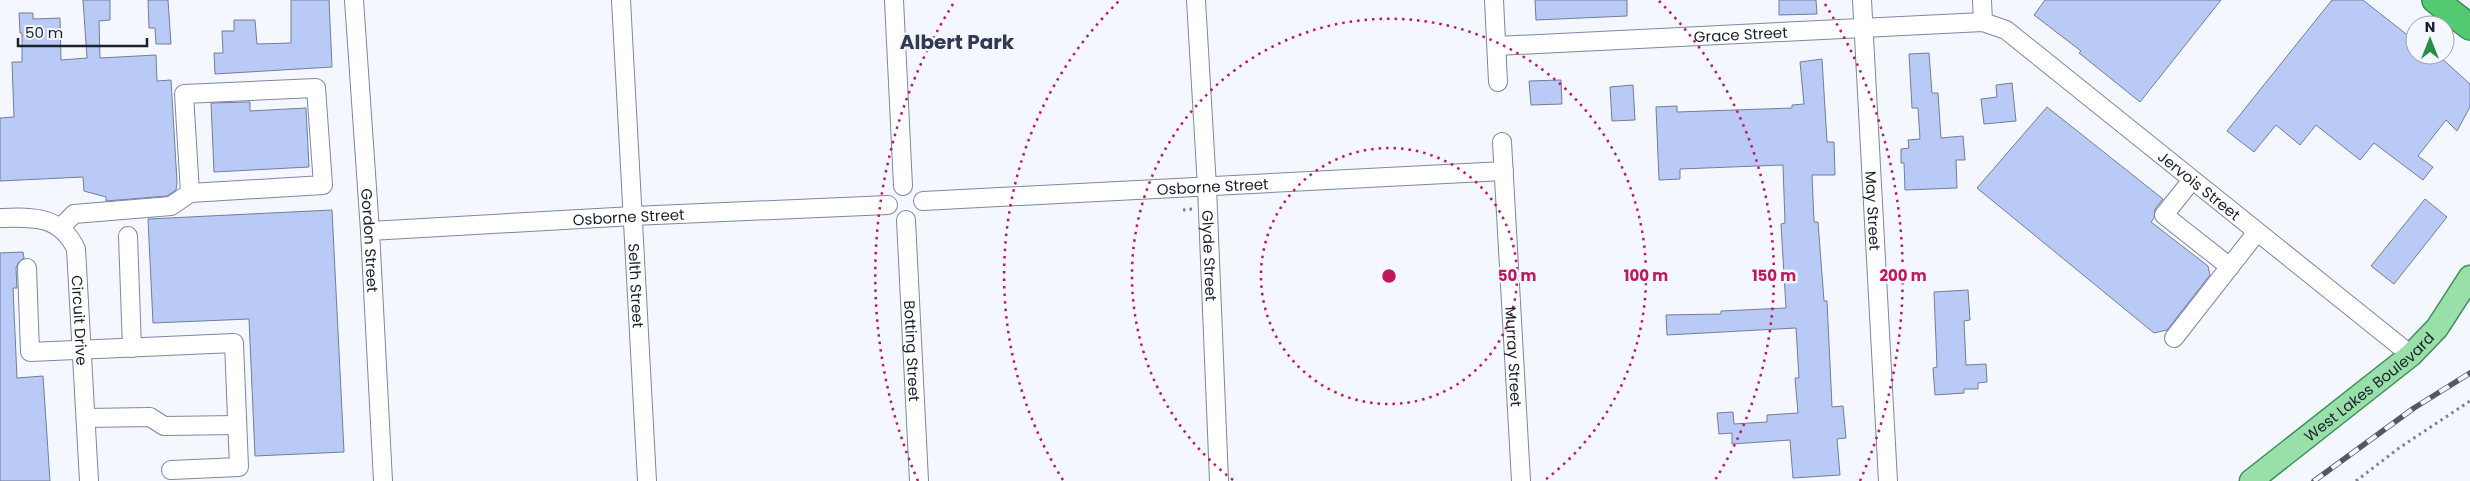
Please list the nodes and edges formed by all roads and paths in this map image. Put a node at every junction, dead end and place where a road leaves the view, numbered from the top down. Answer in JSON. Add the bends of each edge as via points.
{"nodes":[{"id":1,"x":354,"y":0,"type":"edge"},
{"id":2,"x":621,"y":0,"type":"edge"},
{"id":3,"x":894,"y":0,"type":"edge"},
{"id":4,"x":1196,"y":0,"type":"edge"},
{"id":5,"x":1494,"y":0,"type":"edge"},
{"id":6,"x":1862,"y":0,"type":"edge"},
{"id":7,"x":1982,"y":0,"type":"edge"},
{"id":8,"x":2436,"y":0,"type":"edge"},
{"id":9,"x":1983,"y":22,"type":"junction"},
{"id":10,"x":2470,"y":27,"type":"edge"},
{"id":11,"x":1864,"y":28,"type":"junction"},
{"id":12,"x":1497,"y":46,"type":"junction"},
{"id":13,"x":1498,"y":82,"type":"dead end"},
{"id":14,"x":1502,"y":142,"type":"dead end"},
{"id":15,"x":1504,"y":171,"type":"junction"},
{"id":16,"x":2192,"y":180,"type":"junction"},
{"id":17,"x":903,"y":186,"type":"junction"},
{"id":18,"x":1207,"y":186,"type":"junction"},
{"id":19,"x":190,"y":193,"type":"junction"},
{"id":20,"x":922,"y":201,"type":"junction"},
{"id":21,"x":888,"y":205,"type":"junction"},
{"id":22,"x":633,"y":216,"type":"junction"},
{"id":23,"x":0,"y":218,"type":"edge"},
{"id":24,"x":906,"y":220,"type":"junction"},
{"id":25,"x":60,"y":228,"type":"junction"},
{"id":26,"x":370,"y":231,"type":"junction"},
{"id":27,"x":2257,"y":232,"type":"junction"},
{"id":28,"x":128,"y":236,"type":"dead end"},
{"id":29,"x":2230,"y":267,"type":"junction"},
{"id":30,"x":27,"y":268,"type":"dead end"},
{"id":31,"x":2470,"y":277,"type":"edge"},
{"id":32,"x":2174,"y":338,"type":"dead end"},
{"id":33,"x":132,"y":348,"type":"junction"},
{"id":34,"x":82,"y":350,"type":"junction"},
{"id":35,"x":2411,"y":356,"type":"junction"},
{"id":36,"x":2469,"y":404,"type":"edge"},
{"id":37,"x":86,"y":418,"type":"junction"},
{"id":38,"x":237,"y":425,"type":"junction"},
{"id":39,"x":171,"y":470,"type":"dead end"},
{"id":40,"x":89,"y":481,"type":"edge"},
{"id":41,"x":382,"y":481,"type":"edge"},
{"id":42,"x":647,"y":481,"type":"edge"},
{"id":43,"x":920,"y":481,"type":"edge"},
{"id":44,"x":1219,"y":481,"type":"edge"},
{"id":45,"x":1521,"y":481,"type":"edge"},
{"id":46,"x":1888,"y":481,"type":"edge"},
{"id":47,"x":2251,"y":481,"type":"edge"},
{"id":48,"x":2356,"y":481,"type":"edge"}],
"edges":[{"from":1,"to":26,"type":"street","name":"Gordon Street"},
{"from":2,"to":22,"type":"street","name":"Selth Street"},
{"from":3,"to":17,"type":"street"},
{"from":4,"to":18,"type":"street","name":"Glyde Street"},
{"from":5,"to":12,"type":"street"},
{"from":6,"to":11,"type":"street","name":"May Street"},
{"from":7,"to":9,"type":"street"},
{"from":8,"to":10,"type":"highway"},
{"from":9,"to":11,"type":"street","name":"Grace Street"},
{"from":9,"to":16,"type":"street","name":"Jervois Street","via":[[2006,30]]},
{"from":11,"to":12,"type":"street","name":"Grace Street"},
{"from":11,"to":46,"type":"street","name":"May Street"},
{"from":12,"to":13,"type":"street"},
{"from":14,"to":15,"type":"street","name":"Murray Street"},
{"from":15,"to":18,"type":"street","name":"Osborne Street"},
{"from":15,"to":45,"type":"street","name":"Murray Street"},
{"from":16,"to":27,"type":"street","name":"Jervois Street"},
{"from":16,"to":29,"type":"street","via":[[2164,215]]},
{"from":17,"to":20,"type":"street","via":[[912,187],[920,193]]},
{"from":17,"to":21,"type":"street","via":[[889,196]]},
{"from":18,"to":20,"type":"street","name":"Osborne Street"},
{"from":18,"to":44,"type":"street","name":"Glyde Street"},
{"from":19,"to":19,"type":"street","via":[[323,185],[316,88],[184,94]]},
{"from":19,"to":25,"type":"street","via":[[171,206],[74,214]]},
{"from":20,"to":24,"type":"street","via":[[921,210]]},
{"from":21,"to":22,"type":"street","name":"Osborne Street"},
{"from":21,"to":24,"type":"street","via":[[891,213]]},
{"from":22,"to":26,"type":"street","name":"Osborne Street"},
{"from":22,"to":42,"type":"street","name":"Selth Street"},
{"from":23,"to":25,"type":"street","name":"Circuit Drive","via":[[32,217],[47,220]]},
{"from":24,"to":43,"type":"street","name":"Botting Street"},
{"from":25,"to":34,"type":"street","name":"Circuit Drive","via":[[71,237],[76,249]]},
{"from":26,"to":41,"type":"street","name":"Gordon Street"},
{"from":27,"to":29,"type":"street"},
{"from":27,"to":35,"type":"street","name":"Jervois Street"},
{"from":28,"to":33,"type":"street"},
{"from":29,"to":32,"type":"street"},
{"from":30,"to":34,"type":"street","via":[[30,352]]},
{"from":31,"to":35,"type":"main road","name":"West Lakes Boulevard","via":[[2437,328]]},
{"from":33,"to":34,"type":"street"},
{"from":33,"to":38,"type":"street","via":[[234,343]]},
{"from":34,"to":37,"type":"street","name":"Circuit Drive"},
{"from":35,"to":47,"type":"main road","name":"West Lakes Boulevard"},
{"from":36,"to":48,"type":"path","via":[[2399,448]]},
{"from":37,"to":38,"type":"street","via":[[150,417],[164,426]]},
{"from":37,"to":40,"type":"street","name":"Circuit Drive"},
{"from":38,"to":39,"type":"street","via":[[239,467]]}]}
